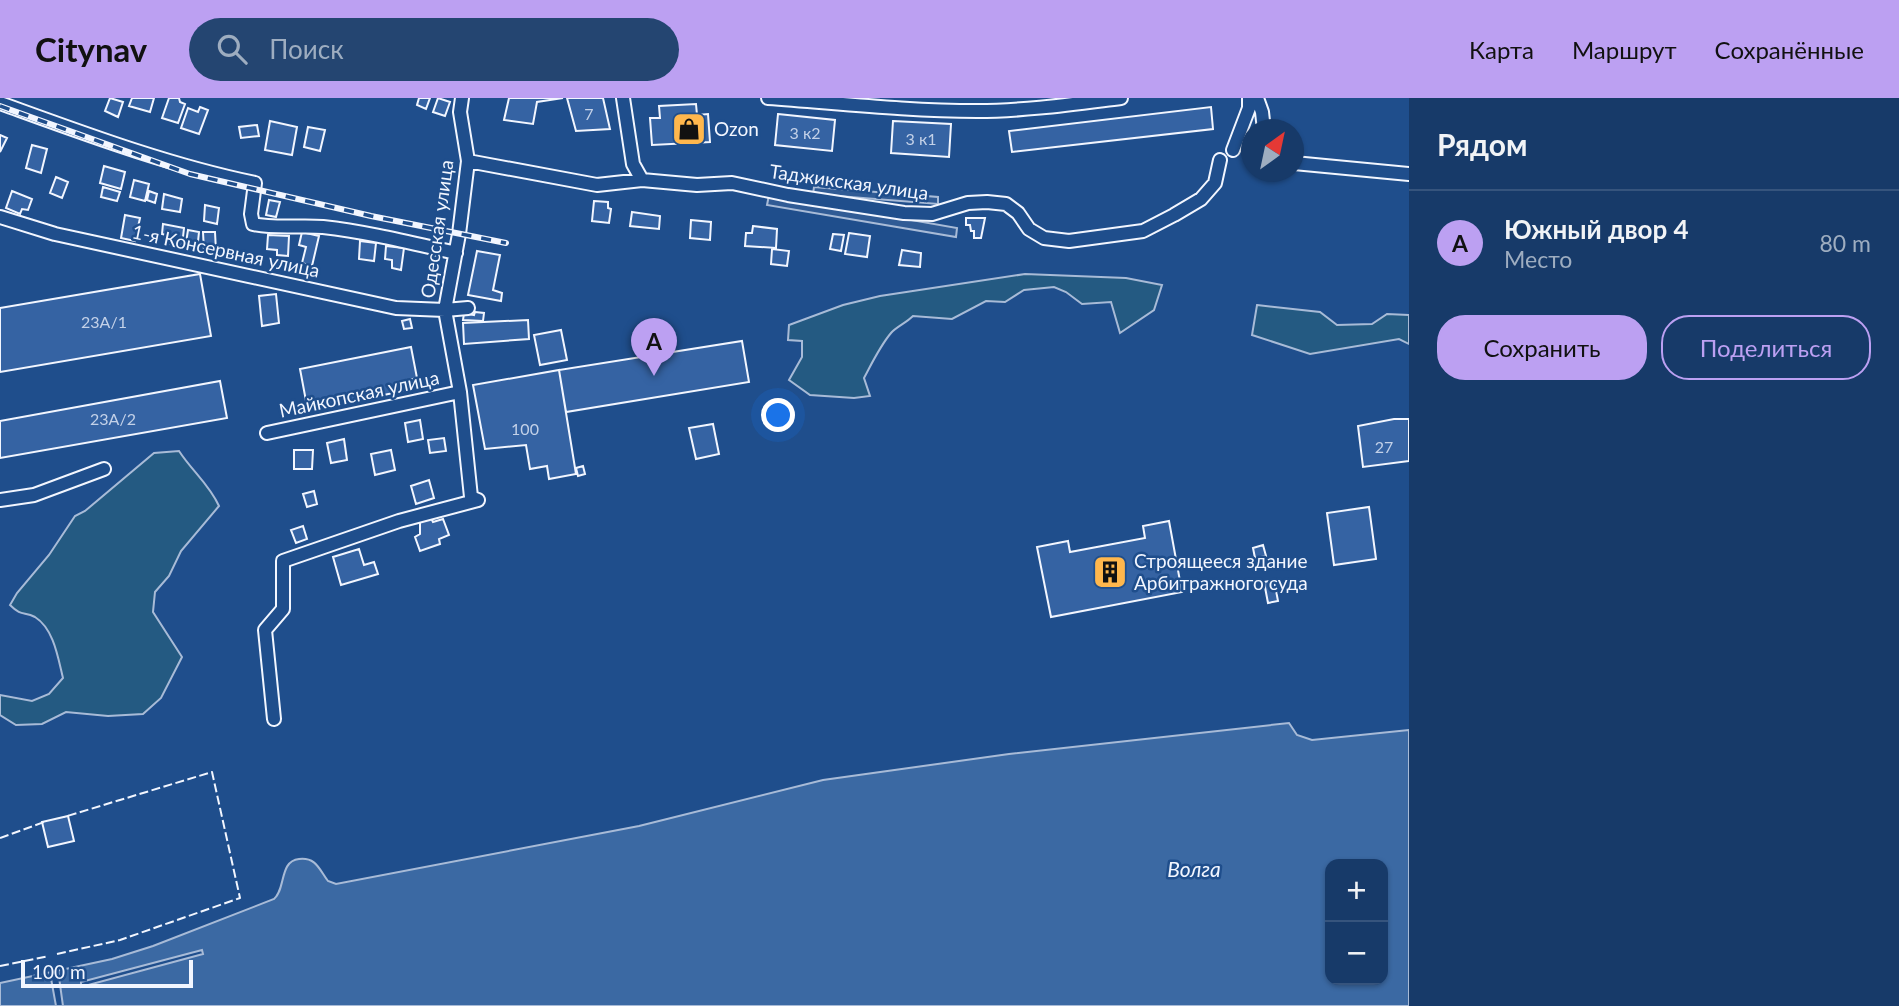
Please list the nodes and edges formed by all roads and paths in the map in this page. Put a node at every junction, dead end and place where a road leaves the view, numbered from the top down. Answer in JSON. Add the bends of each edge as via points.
{"nodes":[{"id":1,"x":462,"y":98,"type":"edge"},
{"id":2,"x":623,"y":98,"type":"edge"},
{"id":3,"x":768,"y":98,"type":"edge"},
{"id":4,"x":1121,"y":98,"type":"edge"},
{"id":5,"x":1249,"y":98,"type":"edge"},
{"id":6,"x":1257,"y":98,"type":"edge"},
{"id":7,"x":0,"y":103,"type":"edge"},
{"id":8,"x":1263,"y":119,"type":"edge"},
{"id":9,"x":1233,"y":150,"type":"dead end"},
{"id":10,"x":468,"y":160,"type":"junction"},
{"id":11,"x":1220,"y":160,"type":"dead end"},
{"id":12,"x":1304,"y":164,"type":"edge"},
{"id":13,"x":1409,"y":174,"type":"edge"},
{"id":14,"x":642,"y":180,"type":"junction"},
{"id":15,"x":0,"y":217,"type":"edge"},
{"id":16,"x":456,"y":253,"type":"junction"},
{"id":17,"x":468,"y":308,"type":"dead end"},
{"id":18,"x":445,"y":310,"type":"junction"},
{"id":19,"x":460,"y":392,"type":"junction"},
{"id":20,"x":267,"y":433,"type":"dead end"},
{"id":21,"x":104,"y":469,"type":"dead end"},
{"id":22,"x":0,"y":500,"type":"edge"},
{"id":23,"x":274,"y":719,"type":"dead end"}],
"edges":[{"from":1,"to":10,"type":"street","name":"Одесская улица"},
{"from":2,"to":14,"type":"street","via":[[633,164]]},
{"from":3,"to":4,"type":"street","via":[[978,111]]},
{"from":5,"to":9,"type":"street"},
{"from":6,"to":8,"type":"street"},
{"from":7,"to":16,"type":"street","via":[[164,160],[255,183],[253,224],[369,233]]},
{"from":10,"to":14,"type":"street","name":"Таджикская улица","via":[[597,185]]},
{"from":10,"to":16,"type":"street","name":"Одесская улица"},
{"from":11,"to":14,"type":"street","name":"Таджикская улица","via":[[1215,183],[1174,215],[1143,231],[1069,241],[1044,238],[1006,204],[968,203],[932,214],[904,213],[732,183]]},
{"from":12,"to":13,"type":"street"},
{"from":15,"to":18,"type":"street","name":"1-я Консервная улица","via":[[55,234],[396,308]]},
{"from":16,"to":18,"type":"street","name":"Одесская улица"},
{"from":17,"to":18,"type":"street","name":"1-я Консервная улица"},
{"from":18,"to":19,"type":"street","name":"Одесская улица"},
{"from":19,"to":20,"type":"street","name":"Майкопская улица"},
{"from":19,"to":23,"type":"street","name":"Одесская улица","via":[[471,497],[478,500],[283,561],[283,608],[265,631]]},
{"from":21,"to":22,"type":"street","via":[[34,495]]}]}
